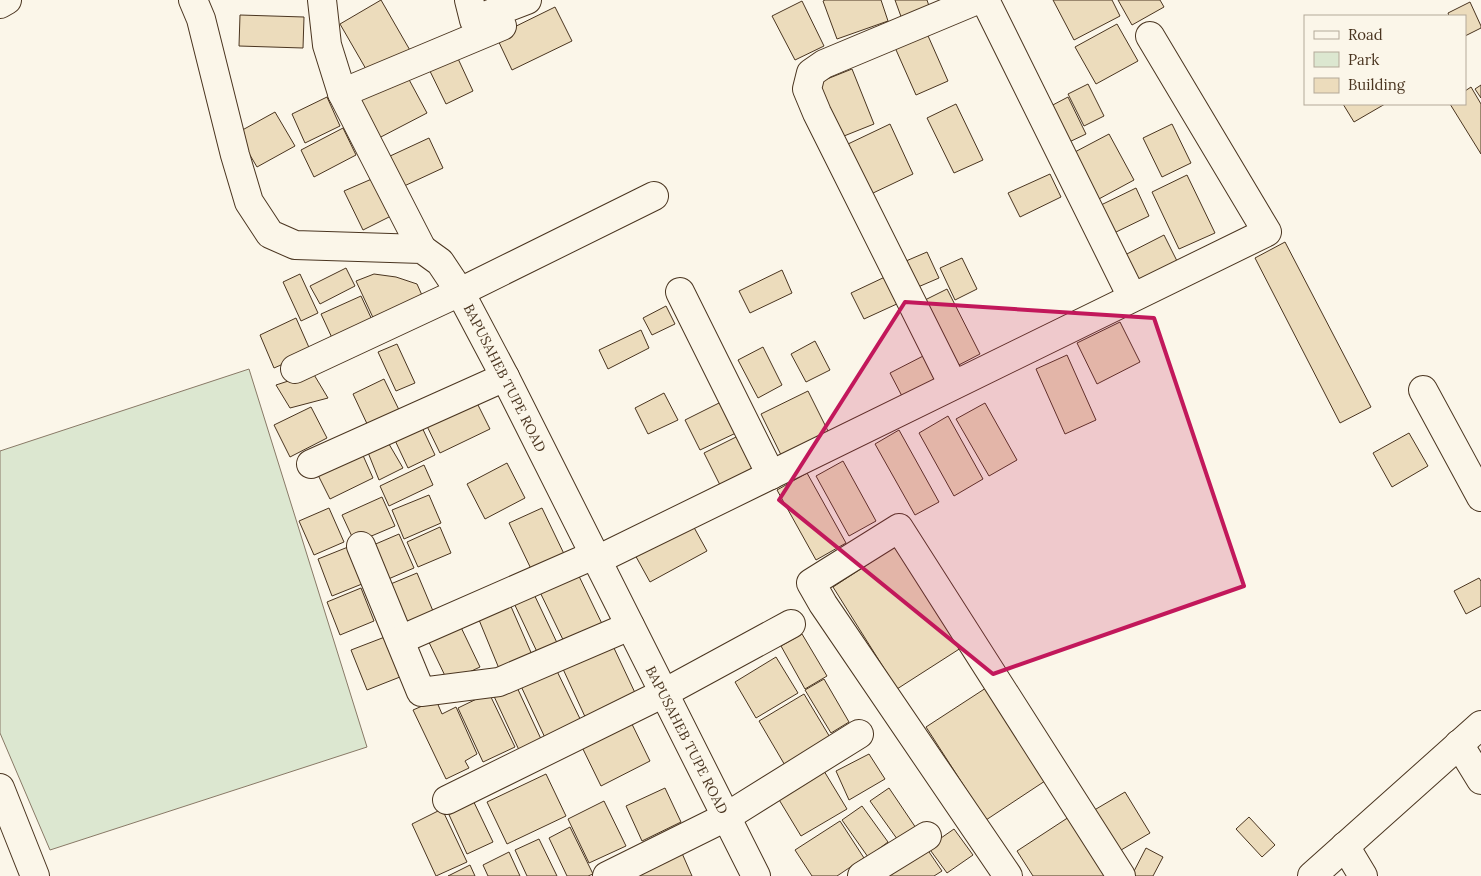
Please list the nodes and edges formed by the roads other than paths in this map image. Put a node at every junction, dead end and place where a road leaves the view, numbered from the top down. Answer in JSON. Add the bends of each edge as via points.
{"nodes":[{"id":1,"x":7,"y":0,"type":"edge"},
{"id":2,"x":193,"y":0,"type":"edge"},
{"id":3,"x":322,"y":0,"type":"edge"},
{"id":4,"x":469,"y":0,"type":"edge"},
{"id":5,"x":527,"y":0,"type":"edge"},
{"id":6,"x":988,"y":1,"type":"edge"},
{"id":7,"x":0,"y":4,"type":"edge"},
{"id":8,"x":502,"y":26,"type":"dead end"},
{"id":9,"x":1150,"y":36,"type":"dead end"},
{"id":10,"x":342,"y":93,"type":"junction"},
{"id":11,"x":654,"y":196,"type":"dead end"},
{"id":12,"x":422,"y":249,"type":"junction"},
{"id":13,"x":460,"y":292,"type":"junction"},
{"id":14,"x":680,"y":292,"type":"dead end"},
{"id":15,"x":1132,"y":297,"type":"junction"},
{"id":16,"x":295,"y":370,"type":"dead end"},
{"id":17,"x":505,"y":377,"type":"junction"},
{"id":18,"x":953,"y":385,"type":"junction"},
{"id":19,"x":1423,"y":390,"type":"dead end"},
{"id":20,"x":311,"y":464,"type":"dead end"},
{"id":21,"x":771,"y":475,"type":"junction"},
{"id":22,"x":1481,"y":497,"type":"edge"},
{"id":23,"x":360,"y":546,"type":"dead end"},
{"id":24,"x":596,"y":557,"type":"junction"},
{"id":25,"x":791,"y":624,"type":"dead end"},
{"id":26,"x":630,"y":626,"type":"junction"},
{"id":27,"x":400,"y":640,"type":"junction"},
{"id":28,"x":664,"y":693,"type":"junction"},
{"id":29,"x":1481,"y":725,"type":"edge"},
{"id":30,"x":859,"y":734,"type":"dead end"},
{"id":31,"x":1459,"y":744,"type":"junction"},
{"id":32,"x":1481,"y":780,"type":"edge"},
{"id":33,"x":0,"y":788,"type":"edge"},
{"id":34,"x":447,"y":800,"type":"dead end"},
{"id":35,"x":726,"y":817,"type":"junction"},
{"id":36,"x":927,"y":836,"type":"dead end"},
{"id":37,"x":1345,"y":846,"type":"junction"},
{"id":38,"x":35,"y":876,"type":"edge"},
{"id":39,"x":606,"y":876,"type":"edge"},
{"id":40,"x":756,"y":876,"type":"edge"},
{"id":41,"x":862,"y":876,"type":"edge"},
{"id":42,"x":1008,"y":876,"type":"edge"},
{"id":43,"x":1120,"y":876,"type":"edge"},
{"id":44,"x":1312,"y":876,"type":"edge"},
{"id":45,"x":1363,"y":876,"type":"edge"}],
"edges":[{"from":1,"to":7,"type":"street"},
{"from":2,"to":12,"type":"street","via":[[201,19],[249,202],[270,234],[295,245]]},
{"from":3,"to":10,"type":"street","via":[[327,46]]},
{"from":4,"to":5,"type":"street","via":[[474,20]]},
{"from":6,"to":15,"type":"street"},
{"from":6,"to":18,"type":"street","via":[[824,64],[811,73],[807,89]]},
{"from":8,"to":10,"type":"street"},
{"from":9,"to":15,"type":"street","via":[[1267,232]]},
{"from":10,"to":12,"type":"street"},
{"from":11,"to":13,"type":"street"},
{"from":12,"to":13,"type":"street","name":"BAPUSAHEB TUPE ROAD","via":[[440,262]]},
{"from":13,"to":16,"type":"street"},
{"from":13,"to":17,"type":"street","name":"BAPUSAHEB TUPE ROAD"},
{"from":14,"to":21,"type":"street"},
{"from":15,"to":18,"type":"street"},
{"from":17,"to":20,"type":"street"},
{"from":17,"to":24,"type":"street","name":"BAPUSAHEB TUPE ROAD"},
{"from":18,"to":21,"type":"street"},
{"from":19,"to":22,"type":"street"},
{"from":21,"to":24,"type":"street"},
{"from":23,"to":27,"type":"street"},
{"from":24,"to":26,"type":"street","name":"BAPUSAHEB TUPE ROAD"},
{"from":24,"to":27,"type":"street"},
{"from":25,"to":28,"type":"street"},
{"from":26,"to":27,"type":"street","via":[[499,682],[421,692]]},
{"from":26,"to":28,"type":"street","name":"BAPUSAHEB TUPE ROAD"},
{"from":28,"to":34,"type":"street"},
{"from":28,"to":35,"type":"street","name":"BAPUSAHEB TUPE ROAD"},
{"from":29,"to":31,"type":"street"},
{"from":30,"to":35,"type":"street"},
{"from":31,"to":32,"type":"street"},
{"from":31,"to":37,"type":"street"},
{"from":33,"to":38,"type":"street"},
{"from":35,"to":39,"type":"street"},
{"from":35,"to":40,"type":"street","name":"BAPUSAHEB TUPE ROAD"},
{"from":36,"to":41,"type":"street"},
{"from":37,"to":44,"type":"street"},
{"from":37,"to":45,"type":"street"},
{"from":42,"to":43,"type":"street","via":[[811,583],[899,528]]}]}
